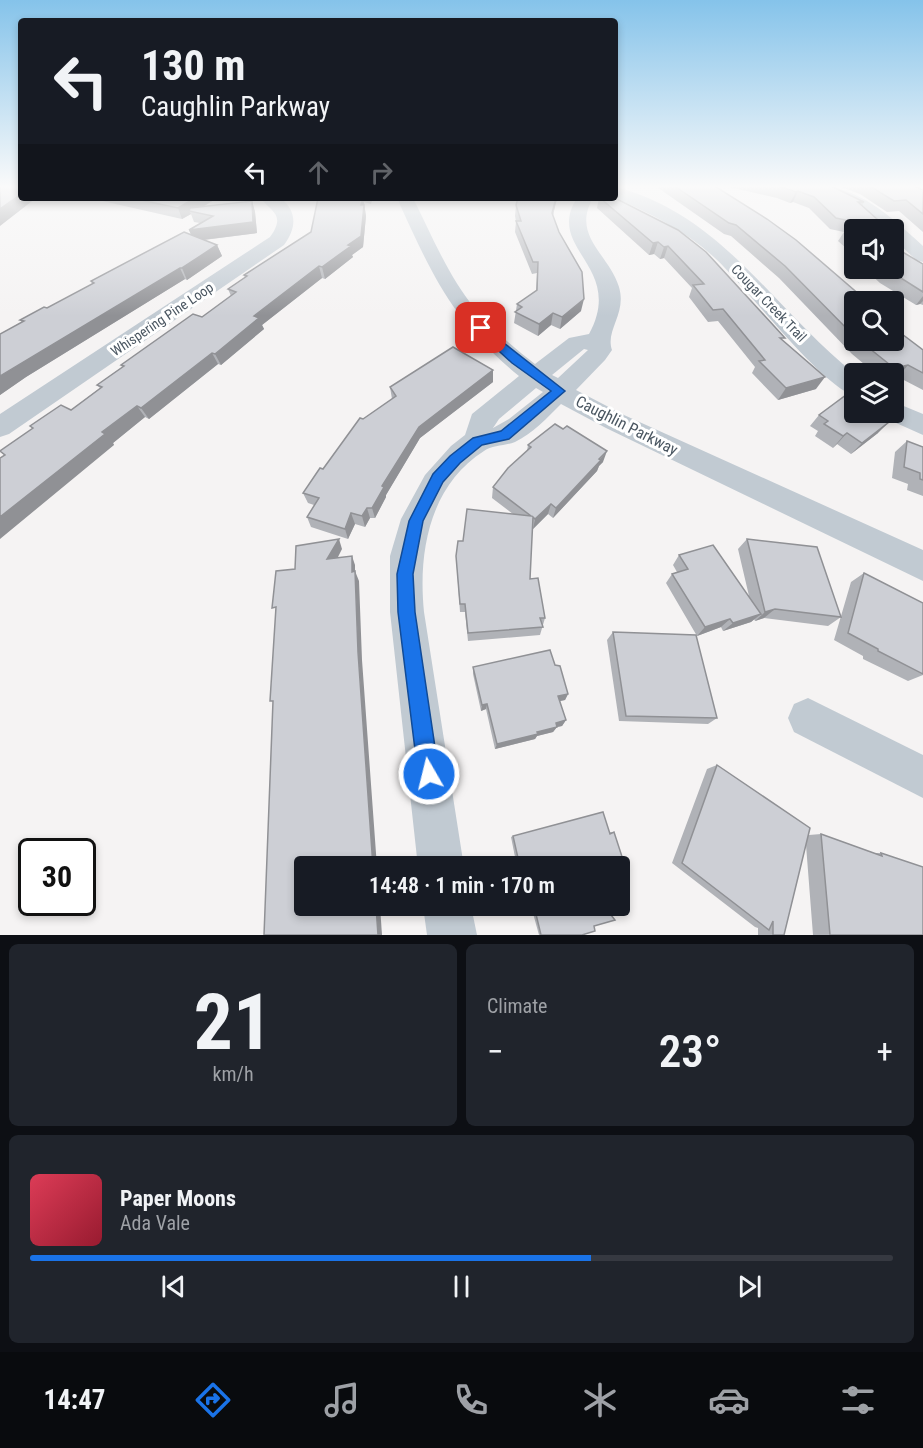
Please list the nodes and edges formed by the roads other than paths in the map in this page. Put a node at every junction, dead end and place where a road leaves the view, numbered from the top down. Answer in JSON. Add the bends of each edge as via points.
{"nodes":[{"id":1,"x":285,"y":229,"type":"edge"},
{"id":2,"x":420,"y":229,"type":"edge"},
{"id":3,"x":578,"y":229,"type":"edge"},
{"id":4,"x":689,"y":229,"type":"edge"},
{"id":5,"x":893,"y":229,"type":"edge"},
{"id":6,"x":923,"y":256,"type":"edge"},
{"id":7,"x":597,"y":340,"type":"junction"},
{"id":8,"x":536,"y":376,"type":"junction"},
{"id":9,"x":844,"y":378,"type":"edge"},
{"id":10,"x":559,"y":391,"type":"junction"},
{"id":11,"x":904,"y":416,"type":"edge"},
{"id":12,"x":923,"y":425,"type":"edge"},
{"id":13,"x":0,"y":427,"type":"edge"},
{"id":14,"x":478,"y":441,"type":"junction"},
{"id":15,"x":923,"y":566,"type":"edge"},
{"id":16,"x":808,"y":717,"type":"dead end"},
{"id":17,"x":923,"y":777,"type":"edge"},
{"id":18,"x":440,"y":856,"type":"edge"},
{"id":19,"x":449,"y":916,"type":"edge"},
{"id":20,"x":453,"y":935,"type":"edge"}],
"edges":[{"from":1,"to":13,"type":"street","name":"Whispering Pine Loop","via":[[277,241]]},
{"from":2,"to":8,"type":"street","name":"Caughlin Parkway","via":[[447,283],[468,314],[496,344]]},
{"from":3,"to":7,"type":"street","via":[[604,273],[610,295],[607,319]]},
{"from":4,"to":9,"type":"street","name":"Cougar Creek Trail","via":[[749,281]]},
{"from":5,"to":6,"type":"street"},
{"from":7,"to":8,"type":"street","via":[[577,343]]},
{"from":7,"to":10,"type":"street","via":[[597,355]]},
{"from":8,"to":10,"type":"street","name":"Caughlin Parkway"},
{"from":8,"to":14,"type":"street","via":[[481,421]]},
{"from":10,"to":14,"type":"street","via":[[505,435]]},
{"from":10,"to":15,"type":"street","name":"Caughlin Parkway","via":[[614,421]]},
{"from":11,"to":12,"type":"street"},
{"from":14,"to":18,"type":"street","via":[[438,478],[426,499],[416,521],[405,574]]},
{"from":16,"to":17,"type":"street"},
{"from":19,"to":20,"type":"street"}]}
